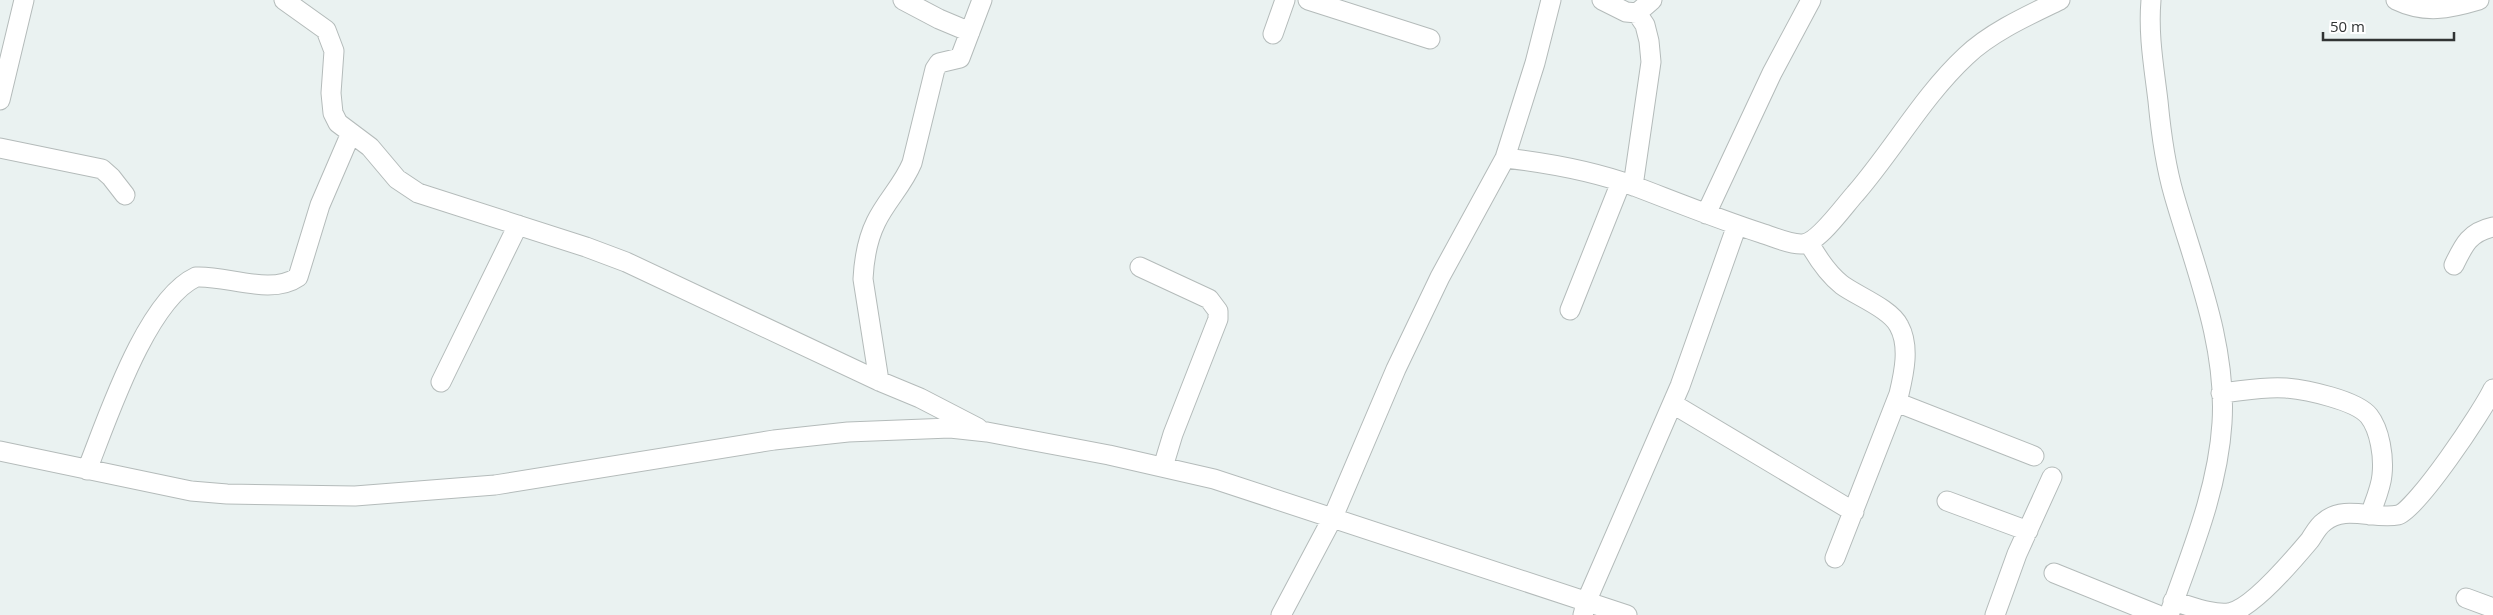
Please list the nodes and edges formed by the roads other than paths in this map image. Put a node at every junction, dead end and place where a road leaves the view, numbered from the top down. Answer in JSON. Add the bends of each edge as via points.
{"nodes":[{"id":1,"x":24,"y":0,"type":"edge"},
{"id":2,"x":284,"y":0,"type":"edge"},
{"id":3,"x":903,"y":0,"type":"edge"},
{"id":4,"x":982,"y":0,"type":"edge"},
{"id":5,"x":1285,"y":0,"type":"edge"},
{"id":6,"x":1308,"y":0,"type":"edge"},
{"id":7,"x":1551,"y":0,"type":"edge"},
{"id":8,"x":1602,"y":0,"type":"edge"},
{"id":9,"x":1652,"y":0,"type":"edge"},
{"id":10,"x":1810,"y":0,"type":"edge"},
{"id":11,"x":2060,"y":0,"type":"edge"},
{"id":12,"x":2151,"y":0,"type":"edge"},
{"id":13,"x":2396,"y":0,"type":"edge"},
{"id":14,"x":2479,"y":0,"type":"edge"},
{"id":15,"x":1638,"y":13,"type":"junction"},
{"id":16,"x":970,"y":32,"type":"junction"},
{"id":17,"x":1273,"y":34,"type":"dead end"},
{"id":18,"x":1430,"y":39,"type":"dead end"},
{"id":19,"x":0,"y":100,"type":"edge"},
{"id":20,"x":350,"y":133,"type":"junction"},
{"id":21,"x":0,"y":148,"type":"edge"},
{"id":22,"x":1505,"y":158,"type":"junction"},
{"id":23,"x":1627,"y":184,"type":"junction"},
{"id":24,"x":125,"y":194,"type":"dead end"},
{"id":25,"x":1706,"y":214,"type":"junction"},
{"id":26,"x":518,"y":225,"type":"junction"},
{"id":27,"x":1737,"y":225,"type":"junction"},
{"id":28,"x":2493,"y":227,"type":"edge"},
{"id":29,"x":1809,"y":243,"type":"junction"},
{"id":30,"x":2454,"y":265,"type":"dead end"},
{"id":31,"x":1140,"y":267,"type":"dead end"},
{"id":32,"x":1570,"y":310,"type":"dead end"},
{"id":33,"x":880,"y":381,"type":"junction"},
{"id":34,"x":441,"y":382,"type":"dead end"},
{"id":35,"x":2493,"y":388,"type":"edge"},
{"id":36,"x":2221,"y":393,"type":"junction"},
{"id":37,"x":1896,"y":402,"type":"junction"},
{"id":38,"x":1673,"y":404,"type":"junction"},
{"id":39,"x":987,"y":432,"type":"junction"},
{"id":40,"x":0,"y":451,"type":"edge"},
{"id":41,"x":2034,"y":456,"type":"dead end"},
{"id":42,"x":1163,"y":467,"type":"junction"},
{"id":43,"x":88,"y":470,"type":"junction"},
{"id":44,"x":2052,"y":477,"type":"dead end"},
{"id":45,"x":1947,"y":501,"type":"dead end"},
{"id":46,"x":1854,"y":512,"type":"junction"},
{"id":47,"x":2370,"y":515,"type":"junction"},
{"id":48,"x":1333,"y":517,"type":"junction"},
{"id":49,"x":2028,"y":531,"type":"junction"},
{"id":50,"x":1835,"y":558,"type":"dead end"},
{"id":51,"x":2054,"y":573,"type":"dead end"},
{"id":52,"x":2466,"y":598,"type":"dead end"},
{"id":53,"x":1585,"y":608,"type":"edge"},
{"id":54,"x":2171,"y":608,"type":"edge"},
{"id":55,"x":2493,"y":608,"type":"edge"},
{"id":56,"x":1281,"y":615,"type":"edge"},
{"id":57,"x":1627,"y":615,"type":"edge"},
{"id":58,"x":1995,"y":615,"type":"edge"},
{"id":59,"x":2158,"y":615,"type":"edge"}],
"edges":[{"from":1,"to":19,"type":"street"},
{"from":2,"to":20,"type":"street","via":[[326,30],[334,51],[333,112],[338,123]]},
{"from":3,"to":16,"type":"street"},
{"from":4,"to":16,"type":"street"},
{"from":5,"to":17,"type":"street"},
{"from":6,"to":18,"type":"street"},
{"from":7,"to":22,"type":"street"},
{"from":8,"to":15,"type":"street","via":[[1626,12]]},
{"from":9,"to":15,"type":"street"},
{"from":10,"to":25,"type":"street"},
{"from":11,"to":29,"type":"street","via":[[2000,32],[1966,55],[1932,93],[1868,178]]},
{"from":12,"to":36,"type":"street","via":[[2149,28],[2162,140],[2173,192],[2214,334]]},
{"from":13,"to":14,"type":"street","via":[[2422,10]]},
{"from":15,"to":23,"type":"street","via":[[1647,33],[1651,62]]},
{"from":16,"to":33,"type":"street","via":[[960,58],[939,62],[935,69],[912,163],[876,222],[865,257],[863,279]]},
{"from":20,"to":26,"type":"street","via":[[370,148],[397,178],[418,193]]},
{"from":20,"to":43,"type":"street","via":[[320,205],[298,278],[291,282],[255,284],[196,277],[179,289],[164,306],[136,351]]},
{"from":21,"to":24,"type":"street","via":[[102,169]]},
{"from":22,"to":23,"type":"street","via":[[1538,162]]},
{"from":22,"to":48,"type":"street","via":[[1440,277],[1396,369]]},
{"from":23,"to":25,"type":"street"},
{"from":23,"to":32,"type":"street"},
{"from":25,"to":27,"type":"street"},
{"from":26,"to":33,"type":"street","via":[[626,262]]},
{"from":26,"to":34,"type":"street"},
{"from":27,"to":29,"type":"street","via":[[1789,242]]},
{"from":27,"to":38,"type":"street"},
{"from":28,"to":30,"type":"street","via":[[2471,236]]},
{"from":29,"to":37,"type":"street","via":[[1841,285],[1892,317],[1899,326],[1904,373]]},
{"from":31,"to":42,"type":"street","via":[[1209,299],[1218,311],[1218,319]]},
{"from":33,"to":39,"type":"street"},
{"from":35,"to":47,"type":"street","via":[[2474,422],[2412,507],[2400,515]]},
{"from":36,"to":47,"type":"street","via":[[2285,388],[2310,392],[2360,408],[2369,416],[2377,432],[2382,458],[2382,476]]},
{"from":36,"to":54,"type":"street","via":[[2223,422],[2216,471]]},
{"from":37,"to":41,"type":"street"},
{"from":37,"to":46,"type":"street"},
{"from":38,"to":46,"type":"street"},
{"from":38,"to":53,"type":"street"},
{"from":39,"to":42,"type":"street"},
{"from":39,"to":43,"type":"street","via":[[950,428],[848,432],[774,440],[495,485],[354,496],[191,491]]},
{"from":40,"to":43,"type":"street"},
{"from":42,"to":48,"type":"street","via":[[1214,479]]},
{"from":44,"to":49,"type":"street"},
{"from":45,"to":49,"type":"street"},
{"from":46,"to":50,"type":"street"},
{"from":47,"to":54,"type":"street","via":[[2337,514],[2324,522],[2292,560],[2243,608],[2229,613]]},
{"from":48,"to":53,"type":"street"},
{"from":48,"to":56,"type":"street"},
{"from":49,"to":58,"type":"street"},
{"from":51,"to":59,"type":"street"},
{"from":52,"to":55,"type":"street"},
{"from":53,"to":57,"type":"street"}]}
